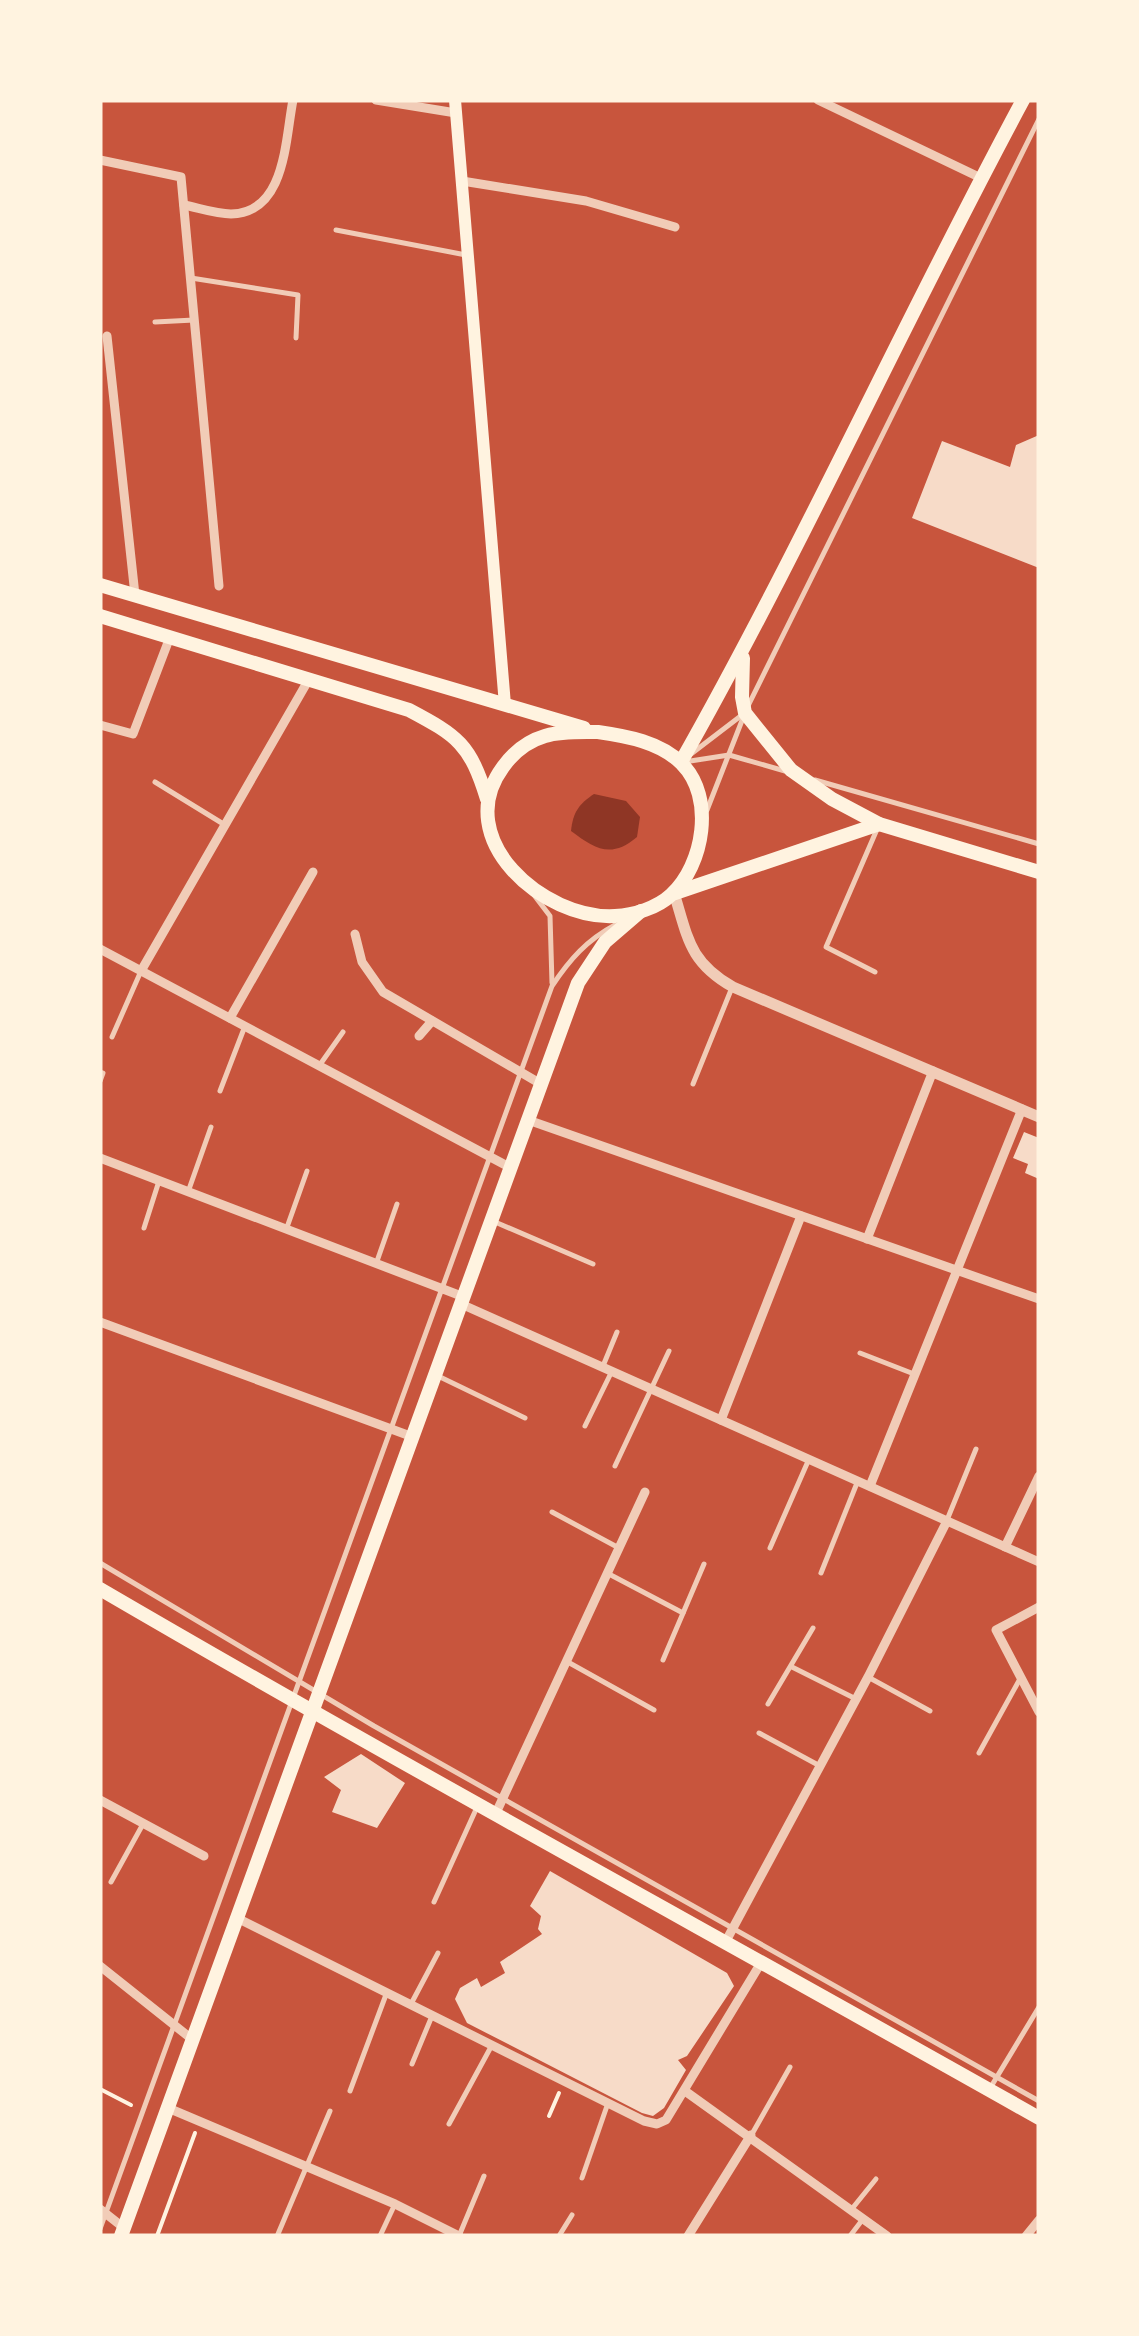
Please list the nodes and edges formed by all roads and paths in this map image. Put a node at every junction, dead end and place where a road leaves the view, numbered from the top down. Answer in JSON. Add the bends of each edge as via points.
{"nodes":[{"id":1,"x":292,"y":100,"type":"edge"},
{"id":2,"x":376,"y":100,"type":"edge"},
{"id":3,"x":818,"y":100,"type":"edge"},
{"id":4,"x":1024,"y":100,"type":"edge"},
{"id":5,"x":456,"y":106,"type":"edge"},
{"id":6,"x":1039,"y":119,"type":"edge"},
{"id":7,"x":1031,"y":135,"type":"junction"},
{"id":8,"x":1039,"y":138,"type":"edge"},
{"id":9,"x":100,"y":160,"type":"edge"},
{"id":10,"x":981,"y":178,"type":"junction"},
{"id":11,"x":462,"y":180,"type":"junction"},
{"id":12,"x":184,"y":205,"type":"junction"},
{"id":13,"x":676,"y":228,"type":"dead end"},
{"id":14,"x":336,"y":230,"type":"dead end"},
{"id":15,"x":468,"y":255,"type":"junction"},
{"id":16,"x":190,"y":278,"type":"junction"},
{"id":17,"x":194,"y":320,"type":"junction"},
{"id":18,"x":155,"y":322,"type":"dead end"},
{"id":19,"x":107,"y":336,"type":"dead end"},
{"id":20,"x":296,"y":338,"type":"dead end"},
{"id":21,"x":100,"y":585,"type":"edge"},
{"id":22,"x":219,"y":586,"type":"dead end"},
{"id":23,"x":134,"y":595,"type":"junction"},
{"id":24,"x":100,"y":616,"type":"edge"},
{"id":25,"x":170,"y":637,"type":"junction"},
{"id":26,"x":743,"y":652,"type":"junction"},
{"id":27,"x":308,"y":679,"type":"junction"},
{"id":28,"x":505,"y":705,"type":"junction"},
{"id":29,"x":745,"y":713,"type":"junction"},
{"id":30,"x":100,"y":726,"type":"edge"},
{"id":31,"x":598,"y":732,"type":"junction"},
{"id":32,"x":729,"y":756,"type":"junction"},
{"id":33,"x":681,"y":762,"type":"junction"},
{"id":34,"x":155,"y":782,"type":"dead end"},
{"id":35,"x":489,"y":804,"type":"junction"},
{"id":36,"x":701,"y":824,"type":"junction"},
{"id":37,"x":879,"y":824,"type":"junction"},
{"id":38,"x":225,"y":826,"type":"junction"},
{"id":39,"x":1039,"y":844,"type":"edge"},
{"id":40,"x":313,"y":872,"type":"dead end"},
{"id":41,"x":1039,"y":872,"type":"edge"},
{"id":42,"x":530,"y":889,"type":"junction"},
{"id":43,"x":674,"y":893,"type":"junction"},
{"id":44,"x":641,"y":911,"type":"junction"},
{"id":45,"x":355,"y":934,"type":"dead end"},
{"id":46,"x":100,"y":949,"type":"edge"},
{"id":47,"x":141,"y":971,"type":"junction"},
{"id":48,"x":875,"y":972,"type":"dead end"},
{"id":49,"x":552,"y":986,"type":"junction"},
{"id":50,"x":732,"y":987,"type":"junction"},
{"id":51,"x":230,"y":1018,"type":"junction"},
{"id":52,"x":432,"y":1022,"type":"junction"},
{"id":53,"x":245,"y":1026,"type":"junction"},
{"id":54,"x":344,"y":1032,"type":"dead end"},
{"id":55,"x":419,"y":1036,"type":"dead end"},
{"id":56,"x":112,"y":1037,"type":"dead end"},
{"id":57,"x":320,"y":1066,"type":"junction"},
{"id":58,"x":933,"y":1071,"type":"junction"},
{"id":59,"x":100,"y":1072,"type":"edge"},
{"id":60,"x":521,"y":1072,"type":"junction"},
{"id":61,"x":100,"y":1081,"type":"edge"},
{"id":62,"x":542,"y":1084,"type":"junction"},
{"id":63,"x":693,"y":1084,"type":"dead end"},
{"id":64,"x":220,"y":1092,"type":"dead end"},
{"id":65,"x":1022,"y":1110,"type":"junction"},
{"id":66,"x":1039,"y":1117,"type":"edge"},
{"id":67,"x":528,"y":1120,"type":"junction"},
{"id":68,"x":211,"y":1126,"type":"dead end"},
{"id":69,"x":490,"y":1156,"type":"junction"},
{"id":70,"x":100,"y":1158,"type":"edge"},
{"id":71,"x":511,"y":1168,"type":"junction"},
{"id":72,"x":306,"y":1172,"type":"dead end"},
{"id":73,"x":160,"y":1181,"type":"junction"},
{"id":74,"x":188,"y":1192,"type":"junction"},
{"id":75,"x":397,"y":1204,"type":"dead end"},
{"id":76,"x":801,"y":1216,"type":"junction"},
{"id":77,"x":492,"y":1220,"type":"junction"},
{"id":78,"x":144,"y":1228,"type":"dead end"},
{"id":79,"x":286,"y":1230,"type":"junction"},
{"id":80,"x":867,"y":1239,"type":"junction"},
{"id":81,"x":376,"y":1264,"type":"junction"},
{"id":82,"x":594,"y":1264,"type":"dead end"},
{"id":83,"x":955,"y":1270,"type":"junction"},
{"id":84,"x":442,"y":1289,"type":"junction"},
{"id":85,"x":1039,"y":1299,"type":"edge"},
{"id":86,"x":462,"y":1301,"type":"junction"},
{"id":87,"x":100,"y":1322,"type":"edge"},
{"id":88,"x":617,"y":1332,"type":"dead end"},
{"id":89,"x":669,"y":1350,"type":"dead end"},
{"id":90,"x":860,"y":1353,"type":"dead end"},
{"id":91,"x":607,"y":1369,"type":"junction"},
{"id":92,"x":435,"y":1375,"type":"junction"},
{"id":93,"x":915,"y":1375,"type":"junction"},
{"id":94,"x":652,"y":1390,"type":"junction"},
{"id":95,"x":526,"y":1418,"type":"dead end"},
{"id":96,"x":721,"y":1420,"type":"junction"},
{"id":97,"x":585,"y":1426,"type":"dead end"},
{"id":98,"x":391,"y":1429,"type":"junction"},
{"id":99,"x":413,"y":1437,"type":"junction"},
{"id":100,"x":976,"y":1448,"type":"dead end"},
{"id":101,"x":809,"y":1460,"type":"junction"},
{"id":102,"x":615,"y":1466,"type":"dead end"},
{"id":103,"x":1039,"y":1476,"type":"edge"},
{"id":104,"x":858,"y":1481,"type":"junction"},
{"id":105,"x":870,"y":1486,"type":"junction"},
{"id":106,"x":645,"y":1492,"type":"dead end"},
{"id":107,"x":552,"y":1512,"type":"dead end"},
{"id":108,"x":947,"y":1521,"type":"junction"},
{"id":109,"x":1005,"y":1547,"type":"junction"},
{"id":110,"x":619,"y":1548,"type":"junction"},
{"id":111,"x":770,"y":1548,"type":"dead end"},
{"id":112,"x":1039,"y":1562,"type":"edge"},
{"id":113,"x":100,"y":1563,"type":"edge"},
{"id":114,"x":704,"y":1564,"type":"dead end"},
{"id":115,"x":608,"y":1573,"type":"junction"},
{"id":116,"x":820,"y":1573,"type":"dead end"},
{"id":117,"x":100,"y":1590,"type":"edge"},
{"id":118,"x":1039,"y":1607,"type":"edge"},
{"id":119,"x":683,"y":1613,"type":"junction"},
{"id":120,"x":812,"y":1628,"type":"dead end"},
{"id":121,"x":663,"y":1660,"type":"dead end"},
{"id":122,"x":566,"y":1662,"type":"junction"},
{"id":123,"x":790,"y":1667,"type":"junction"},
{"id":124,"x":868,"y":1676,"type":"junction"},
{"id":125,"x":1021,"y":1678,"type":"junction"},
{"id":126,"x":299,"y":1680,"type":"junction"},
{"id":127,"x":320,"y":1693,"type":"junction"},
{"id":128,"x":856,"y":1699,"type":"junction"},
{"id":129,"x":292,"y":1702,"type":"junction"},
{"id":130,"x":768,"y":1704,"type":"dead end"},
{"id":131,"x":654,"y":1710,"type":"dead end"},
{"id":132,"x":930,"y":1711,"type":"dead end"},
{"id":133,"x":1039,"y":1712,"type":"edge"},
{"id":134,"x":312,"y":1713,"type":"junction"},
{"id":135,"x":758,"y":1734,"type":"dead end"},
{"id":136,"x":979,"y":1754,"type":"dead end"},
{"id":137,"x":820,"y":1766,"type":"junction"},
{"id":138,"x":100,"y":1800,"type":"edge"},
{"id":139,"x":479,"y":1803,"type":"junction"},
{"id":140,"x":500,"y":1806,"type":"junction"},
{"id":141,"x":143,"y":1824,"type":"junction"},
{"id":142,"x":204,"y":1856,"type":"dead end"},
{"id":143,"x":111,"y":1882,"type":"dead end"},
{"id":144,"x":434,"y":1902,"type":"dead end"},
{"id":145,"x":237,"y":1918,"type":"junction"},
{"id":146,"x":729,"y":1934,"type":"junction"},
{"id":147,"x":438,"y":1953,"type":"dead end"},
{"id":148,"x":762,"y":1961,"type":"junction"},
{"id":149,"x":102,"y":1973,"type":"edge"},
{"id":150,"x":387,"y":1992,"type":"junction"},
{"id":151,"x":411,"y":2004,"type":"junction"},
{"id":152,"x":1039,"y":2007,"type":"edge"},
{"id":153,"x":432,"y":2015,"type":"junction"},
{"id":154,"x":173,"y":2026,"type":"junction"},
{"id":155,"x":193,"y":2040,"type":"junction"},
{"id":156,"x":492,"y":2045,"type":"junction"},
{"id":157,"x":412,"y":2064,"type":"dead end"},
{"id":158,"x":790,"y":2067,"type":"dead end"},
{"id":159,"x":564,"y":2081,"type":"junction"},
{"id":160,"x":993,"y":2083,"type":"junction"},
{"id":161,"x":350,"y":2090,"type":"dead end"},
{"id":162,"x":685,"y":2091,"type":"junction"},
{"id":163,"x":1039,"y":2101,"type":"edge"},
{"id":164,"x":608,"y":2103,"type":"junction"},
{"id":165,"x":168,"y":2108,"type":"junction"},
{"id":166,"x":330,"y":2111,"type":"dead end"},
{"id":167,"x":550,"y":2116,"type":"dead end"},
{"id":168,"x":1039,"y":2118,"type":"edge"},
{"id":169,"x":200,"y":2121,"type":"junction"},
{"id":170,"x":449,"y":2124,"type":"dead end"},
{"id":171,"x":751,"y":2135,"type":"junction"},
{"id":172,"x":308,"y":2167,"type":"junction"},
{"id":173,"x":484,"y":2176,"type":"dead end"},
{"id":174,"x":582,"y":2178,"type":"dead end"},
{"id":175,"x":876,"y":2178,"type":"dead end"},
{"id":176,"x":395,"y":2204,"type":"junction"},
{"id":177,"x":851,"y":2210,"type":"junction"},
{"id":178,"x":103,"y":2211,"type":"edge"},
{"id":179,"x":572,"y":2215,"type":"dead end"},
{"id":180,"x":863,"y":2219,"type":"junction"},
{"id":181,"x":1039,"y":2220,"type":"edge"},
{"id":182,"x":100,"y":2228,"type":"edge"},
{"id":183,"x":123,"y":2232,"type":"edge"},
{"id":184,"x":278,"y":2234,"type":"dead end"},
{"id":185,"x":157,"y":2236,"type":"edge"},
{"id":186,"x":380,"y":2236,"type":"edge"},
{"id":187,"x":459,"y":2236,"type":"edge"},
{"id":188,"x":559,"y":2236,"type":"edge"},
{"id":189,"x":688,"y":2236,"type":"edge"},
{"id":190,"x":850,"y":2236,"type":"edge"},
{"id":191,"x":887,"y":2236,"type":"edge"},
{"id":192,"x":1026,"y":2236,"type":"edge"}],
"edges":[{"from":1,"to":12,"type":"street","via":[[277,185],[262,200],[246,212],[228,214]]},
{"from":2,"to":5,"type":"street"},
{"from":3,"to":10,"type":"street"},
{"from":4,"to":10,"type":"main road"},
{"from":5,"to":11,"type":"main road"},
{"from":6,"to":7,"type":"lane"},
{"from":7,"to":8,"type":"lane"},
{"from":7,"to":29,"type":"lane"},
{"from":9,"to":12,"type":"street","via":[[181,177]]},
{"from":10,"to":26,"type":"main road"},
{"from":11,"to":13,"type":"street","via":[[586,201]]},
{"from":11,"to":15,"type":"main road"},
{"from":12,"to":16,"type":"street"},
{"from":14,"to":15,"type":"lane"},
{"from":15,"to":28,"type":"main road"},
{"from":16,"to":17,"type":"street"},
{"from":16,"to":20,"type":"lane","via":[[298,295]]},
{"from":17,"to":18,"type":"lane"},
{"from":17,"to":22,"type":"street"},
{"from":19,"to":23,"type":"street"},
{"from":21,"to":23,"type":"main road"},
{"from":23,"to":28,"type":"main road"},
{"from":24,"to":25,"type":"main road"},
{"from":25,"to":27,"type":"main road"},
{"from":25,"to":30,"type":"street","via":[[134,734]]},
{"from":26,"to":29,"type":"main road"},
{"from":26,"to":33,"type":"main road"},
{"from":27,"to":35,"type":"main road","via":[[409,710],[452,732],[480,774]]},
{"from":27,"to":38,"type":"street"},
{"from":28,"to":31,"type":"main road"},
{"from":29,"to":32,"type":"lane"},
{"from":29,"to":33,"type":"lane"},
{"from":29,"to":37,"type":"main road","via":[[791,770]]},
{"from":31,"to":33,"type":"main road","via":[[642,741]]},
{"from":31,"to":35,"type":"main road","via":[[530,742],[498,774]]},
{"from":32,"to":33,"type":"lane"},
{"from":32,"to":36,"type":"lane"},
{"from":32,"to":39,"type":"lane"},
{"from":33,"to":36,"type":"main road","via":[[699,794]]},
{"from":34,"to":38,"type":"lane"},
{"from":35,"to":42,"type":"main road","via":[[500,853]]},
{"from":36,"to":43,"type":"main road","via":[[693,861]]},
{"from":37,"to":41,"type":"main road"},
{"from":37,"to":43,"type":"main road"},
{"from":37,"to":48,"type":"lane","via":[[826,947]]},
{"from":38,"to":47,"type":"street"},
{"from":40,"to":51,"type":"street"},
{"from":42,"to":44,"type":"main road","via":[[579,911]]},
{"from":42,"to":49,"type":"lane","via":[[550,916]]},
{"from":43,"to":44,"type":"main road"},
{"from":43,"to":50,"type":"street","via":[[700,965]]},
{"from":44,"to":49,"type":"lane","via":[[592,937]]},
{"from":44,"to":62,"type":"main road","via":[[592,956]]},
{"from":45,"to":52,"type":"street","via":[[362,962],[382,992]]},
{"from":46,"to":47,"type":"street"},
{"from":47,"to":51,"type":"street"},
{"from":47,"to":56,"type":"lane"},
{"from":49,"to":60,"type":"lane"},
{"from":50,"to":58,"type":"street"},
{"from":50,"to":63,"type":"lane"},
{"from":51,"to":53,"type":"street"},
{"from":52,"to":55,"type":"street"},
{"from":52,"to":60,"type":"street"},
{"from":53,"to":57,"type":"street"},
{"from":53,"to":64,"type":"lane"},
{"from":54,"to":57,"type":"lane"},
{"from":57,"to":69,"type":"street"},
{"from":58,"to":65,"type":"street"},
{"from":58,"to":80,"type":"street"},
{"from":59,"to":61,"type":"lane"},
{"from":60,"to":62,"type":"street"},
{"from":60,"to":69,"type":"lane"},
{"from":62,"to":67,"type":"main road"},
{"from":65,"to":66,"type":"street"},
{"from":65,"to":83,"type":"street"},
{"from":67,"to":71,"type":"main road"},
{"from":67,"to":76,"type":"street"},
{"from":68,"to":74,"type":"lane"},
{"from":69,"to":71,"type":"street"},
{"from":69,"to":84,"type":"lane"},
{"from":70,"to":73,"type":"street"},
{"from":71,"to":77,"type":"main road"},
{"from":72,"to":79,"type":"lane"},
{"from":73,"to":74,"type":"street"},
{"from":73,"to":78,"type":"lane"},
{"from":74,"to":79,"type":"street"},
{"from":75,"to":81,"type":"lane"},
{"from":76,"to":80,"type":"street"},
{"from":76,"to":96,"type":"street"},
{"from":77,"to":82,"type":"lane"},
{"from":77,"to":86,"type":"main road"},
{"from":79,"to":81,"type":"street"},
{"from":80,"to":83,"type":"street"},
{"from":81,"to":84,"type":"street"},
{"from":83,"to":85,"type":"street"},
{"from":83,"to":93,"type":"street"},
{"from":84,"to":86,"type":"street"},
{"from":84,"to":98,"type":"lane"},
{"from":86,"to":91,"type":"street"},
{"from":86,"to":92,"type":"main road"},
{"from":87,"to":98,"type":"street"},
{"from":88,"to":91,"type":"lane"},
{"from":89,"to":94,"type":"lane"},
{"from":90,"to":93,"type":"lane"},
{"from":91,"to":94,"type":"street"},
{"from":91,"to":97,"type":"lane"},
{"from":92,"to":95,"type":"lane"},
{"from":92,"to":99,"type":"main road"},
{"from":93,"to":105,"type":"street"},
{"from":94,"to":96,"type":"street"},
{"from":94,"to":102,"type":"lane"},
{"from":96,"to":101,"type":"street"},
{"from":98,"to":99,"type":"street"},
{"from":98,"to":126,"type":"lane"},
{"from":99,"to":127,"type":"main road"},
{"from":100,"to":108,"type":"lane"},
{"from":101,"to":104,"type":"street"},
{"from":101,"to":111,"type":"lane"},
{"from":103,"to":109,"type":"street"},
{"from":104,"to":105,"type":"street"},
{"from":104,"to":116,"type":"lane"},
{"from":105,"to":108,"type":"street"},
{"from":106,"to":110,"type":"street"},
{"from":107,"to":110,"type":"lane"},
{"from":108,"to":109,"type":"street"},
{"from":108,"to":124,"type":"street"},
{"from":109,"to":112,"type":"street"},
{"from":110,"to":115,"type":"street"},
{"from":113,"to":126,"type":"lane"},
{"from":114,"to":119,"type":"lane"},
{"from":115,"to":119,"type":"lane"},
{"from":115,"to":122,"type":"street"},
{"from":117,"to":129,"type":"main road"},
{"from":118,"to":125,"type":"street","via":[[996,1630]]},
{"from":119,"to":121,"type":"lane"},
{"from":120,"to":123,"type":"lane"},
{"from":122,"to":131,"type":"lane"},
{"from":122,"to":140,"type":"street"},
{"from":123,"to":128,"type":"lane"},
{"from":123,"to":130,"type":"lane"},
{"from":124,"to":128,"type":"street"},
{"from":124,"to":132,"type":"lane"},
{"from":125,"to":133,"type":"street"},
{"from":125,"to":136,"type":"lane"},
{"from":126,"to":127,"type":"lane"},
{"from":126,"to":129,"type":"lane"},
{"from":127,"to":134,"type":"main road"},
{"from":127,"to":140,"type":"lane"},
{"from":128,"to":137,"type":"street"},
{"from":129,"to":134,"type":"main road"},
{"from":129,"to":154,"type":"lane"},
{"from":134,"to":139,"type":"main road"},
{"from":134,"to":145,"type":"main road"},
{"from":135,"to":137,"type":"lane"},
{"from":137,"to":146,"type":"street"},
{"from":138,"to":141,"type":"street"},
{"from":139,"to":140,"type":"main road"},
{"from":139,"to":144,"type":"lane"},
{"from":140,"to":146,"type":"main road"},
{"from":141,"to":142,"type":"street"},
{"from":141,"to":143,"type":"lane"},
{"from":145,"to":150,"type":"street"},
{"from":145,"to":155,"type":"main road"},
{"from":146,"to":148,"type":"main road"},
{"from":146,"to":160,"type":"lane"},
{"from":147,"to":151,"type":"lane"},
{"from":148,"to":160,"type":"main road"},
{"from":148,"to":162,"type":"street"},
{"from":149,"to":154,"type":"street"},
{"from":150,"to":151,"type":"street"},
{"from":150,"to":161,"type":"lane"},
{"from":151,"to":153,"type":"street"},
{"from":152,"to":160,"type":"lane"},
{"from":153,"to":156,"type":"street"},
{"from":153,"to":157,"type":"lane"},
{"from":154,"to":155,"type":"street"},
{"from":154,"to":178,"type":"lane"},
{"from":155,"to":165,"type":"main road"},
{"from":156,"to":159,"type":"street"},
{"from":156,"to":170,"type":"lane"},
{"from":158,"to":171,"type":"lane"},
{"from":159,"to":164,"type":"street"},
{"from":159,"to":167,"type":"path"},
{"from":160,"to":163,"type":"lane"},
{"from":160,"to":168,"type":"main road"},
{"from":162,"to":164,"type":"street","via":[[662,2124]]},
{"from":162,"to":171,"type":"street"},
{"from":164,"to":174,"type":"lane"},
{"from":165,"to":169,"type":"street"},
{"from":165,"to":183,"type":"main road"},
{"from":166,"to":172,"type":"lane"},
{"from":169,"to":172,"type":"street"},
{"from":169,"to":185,"type":"path"},
{"from":171,"to":177,"type":"street"},
{"from":171,"to":189,"type":"street"},
{"from":172,"to":176,"type":"street"},
{"from":172,"to":184,"type":"lane"},
{"from":173,"to":187,"type":"lane"},
{"from":175,"to":177,"type":"lane"},
{"from":176,"to":186,"type":"lane"},
{"from":176,"to":187,"type":"street"},
{"from":177,"to":180,"type":"street"},
{"from":178,"to":182,"type":"lane"},
{"from":178,"to":183,"type":"street"},
{"from":179,"to":188,"type":"lane"},
{"from":180,"to":190,"type":"lane"},
{"from":180,"to":191,"type":"street"},
{"from":181,"to":192,"type":"street"}]}
